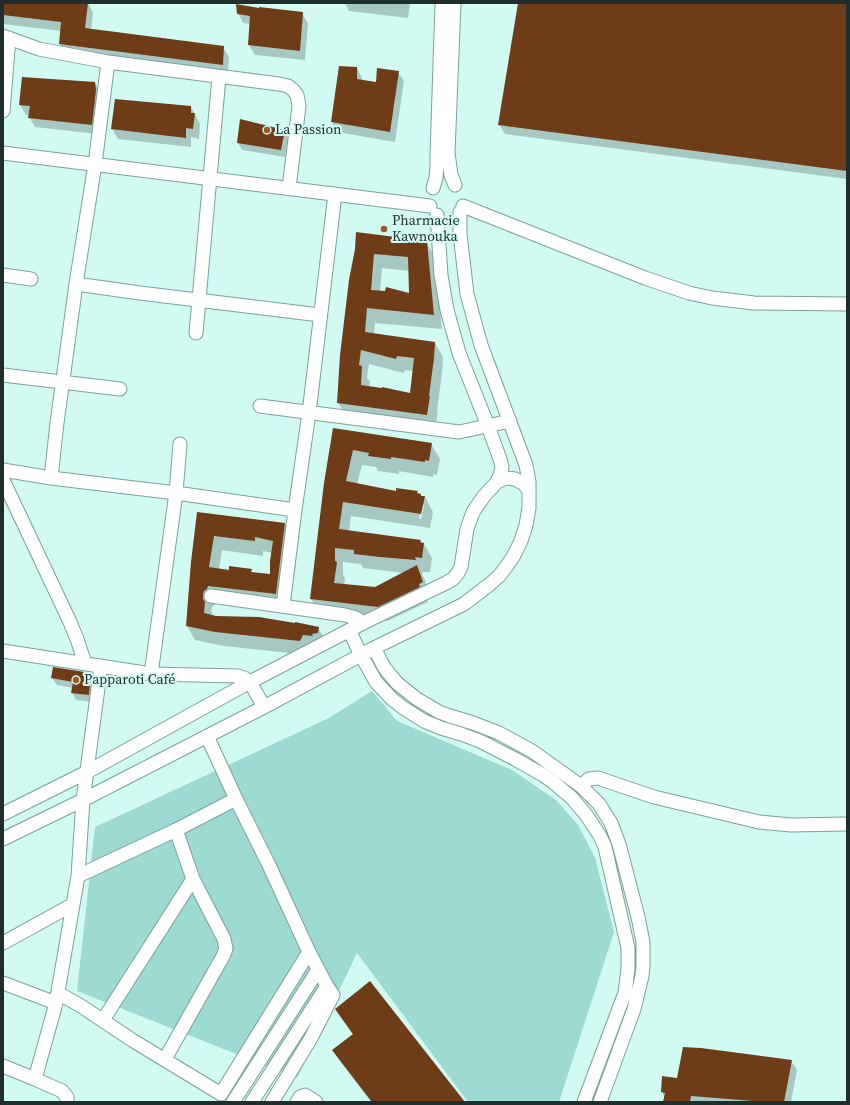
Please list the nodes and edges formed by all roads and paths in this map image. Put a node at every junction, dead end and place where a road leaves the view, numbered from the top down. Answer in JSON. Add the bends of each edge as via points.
{"nodes":[{"id":1,"x":442,"y":3,"type":"edge"},
{"id":2,"x":454,"y":3,"type":"edge"},
{"id":3,"x":6,"y":37,"type":"edge"},
{"id":4,"x":108,"y":62,"type":"junction"},
{"id":5,"x":219,"y":77,"type":"junction"},
{"id":6,"x":3,"y":111,"type":"edge"},
{"id":7,"x":3,"y":153,"type":"edge"},
{"id":8,"x":95,"y":164,"type":"junction"},
{"id":9,"x":210,"y":178,"type":"junction"},
{"id":10,"x":455,"y":185,"type":"junction"},
{"id":11,"x":289,"y":188,"type":"junction"},
{"id":12,"x":433,"y":188,"type":"junction"},
{"id":13,"x":335,"y":194,"type":"junction"},
{"id":14,"x":462,"y":209,"type":"junction"},
{"id":15,"x":434,"y":210,"type":"junction"},
{"id":16,"x":3,"y":275,"type":"edge"},
{"id":17,"x":31,"y":279,"type":"dead end"},
{"id":18,"x":76,"y":284,"type":"junction"},
{"id":19,"x":199,"y":300,"type":"junction"},
{"id":20,"x":847,"y":304,"type":"edge"},
{"id":21,"x":320,"y":315,"type":"junction"},
{"id":22,"x":196,"y":333,"type":"dead end"},
{"id":23,"x":3,"y":375,"type":"edge"},
{"id":24,"x":62,"y":382,"type":"junction"},
{"id":25,"x":120,"y":389,"type":"dead end"},
{"id":26,"x":260,"y":406,"type":"dead end"},
{"id":27,"x":309,"y":413,"type":"junction"},
{"id":28,"x":510,"y":421,"type":"junction"},
{"id":29,"x":488,"y":426,"type":"junction"},
{"id":30,"x":180,"y":444,"type":"dead end"},
{"id":31,"x":3,"y":478,"type":"edge"},
{"id":32,"x":51,"y":478,"type":"junction"},
{"id":33,"x":497,"y":482,"type":"junction"},
{"id":34,"x":529,"y":491,"type":"junction"},
{"id":35,"x":176,"y":493,"type":"junction"},
{"id":36,"x":295,"y":510,"type":"junction"},
{"id":37,"x":211,"y":596,"type":"dead end"},
{"id":38,"x":283,"y":606,"type":"junction"},
{"id":39,"x":363,"y":623,"type":"junction"},
{"id":40,"x":349,"y":630,"type":"junction"},
{"id":41,"x":374,"y":648,"type":"junction"},
{"id":42,"x":3,"y":651,"type":"edge"},
{"id":43,"x":361,"y":655,"type":"junction"},
{"id":44,"x":85,"y":663,"type":"junction"},
{"id":45,"x":101,"y":666,"type":"junction"},
{"id":46,"x":151,"y":674,"type":"junction"},
{"id":47,"x":250,"y":682,"type":"junction"},
{"id":48,"x":264,"y":707,"type":"junction"},
{"id":49,"x":207,"y":736,"type":"junction"},
{"id":50,"x":87,"y":772,"type":"junction"},
{"id":51,"x":581,"y":786,"type":"junction"},
{"id":52,"x":236,"y":799,"type":"junction"},
{"id":53,"x":83,"y":800,"type":"junction"},
{"id":54,"x":3,"y":814,"type":"edge"},
{"id":55,"x":847,"y":824,"type":"edge"},
{"id":56,"x":176,"y":830,"type":"junction"},
{"id":57,"x":3,"y":839,"type":"edge"},
{"id":58,"x":78,"y":876,"type":"junction"},
{"id":59,"x":193,"y":879,"type":"junction"},
{"id":60,"x":72,"y":906,"type":"junction"},
{"id":61,"x":3,"y":943,"type":"edge"},
{"id":62,"x":309,"y":952,"type":"junction"},
{"id":63,"x":318,"y":970,"type":"junction"},
{"id":64,"x":3,"y":983,"type":"edge"},
{"id":65,"x":327,"y":986,"type":"junction"},
{"id":66,"x":57,"y":998,"type":"junction"},
{"id":67,"x":620,"y":1006,"type":"junction"},
{"id":68,"x":634,"y":1009,"type":"junction"},
{"id":69,"x":103,"y":1020,"type":"junction"},
{"id":70,"x":165,"y":1059,"type":"junction"},
{"id":71,"x":3,"y":1066,"type":"edge"},
{"id":72,"x":35,"y":1079,"type":"junction"},
{"id":73,"x":218,"y":1098,"type":"edge"},
{"id":74,"x":71,"y":1100,"type":"edge"},
{"id":75,"x":232,"y":1102,"type":"edge"},
{"id":76,"x":252,"y":1102,"type":"edge"},
{"id":77,"x":272,"y":1102,"type":"edge"},
{"id":78,"x":298,"y":1102,"type":"edge"},
{"id":79,"x":316,"y":1102,"type":"edge"},
{"id":80,"x":584,"y":1102,"type":"edge"},
{"id":81,"x":600,"y":1102,"type":"edge"}],
"edges":[{"from":1,"to":12,"type":"street","via":[[437,166]]},
{"from":2,"to":10,"type":"street","via":[[448,153]]},
{"from":3,"to":4,"type":"street","via":[[39,49]]},
{"from":3,"to":6,"type":"street"},
{"from":4,"to":5,"type":"street"},
{"from":4,"to":8,"type":"street"},
{"from":5,"to":9,"type":"street"},
{"from":5,"to":11,"type":"street","via":[[280,84],[288,86],[297,95],[300,106]]},
{"from":7,"to":8,"type":"street"},
{"from":8,"to":9,"type":"street"},
{"from":8,"to":18,"type":"street"},
{"from":9,"to":11,"type":"street"},
{"from":9,"to":19,"type":"street"},
{"from":10,"to":12,"type":"street","via":[[444,182]]},
{"from":10,"to":14,"type":"street","via":[[463,194]]},
{"from":11,"to":13,"type":"street"},
{"from":12,"to":15,"type":"street","via":[[429,200]]},
{"from":13,"to":15,"type":"street"},
{"from":13,"to":21,"type":"street"},
{"from":14,"to":15,"type":"street","via":[[455,216],[449,217],[443,217]]},
{"from":14,"to":20,"type":"street","via":[[689,293],[754,302]]},
{"from":14,"to":28,"type":"street","via":[[460,234],[467,294],[481,345]]},
{"from":15,"to":29,"type":"street","via":[[447,310],[459,353]]},
{"from":16,"to":17,"type":"street"},
{"from":18,"to":19,"type":"street"},
{"from":18,"to":24,"type":"street"},
{"from":19,"to":21,"type":"street"},
{"from":19,"to":22,"type":"street"},
{"from":21,"to":27,"type":"street"},
{"from":23,"to":24,"type":"street"},
{"from":24,"to":25,"type":"street"},
{"from":24,"to":32,"type":"street"},
{"from":26,"to":27,"type":"street"},
{"from":27,"to":29,"type":"street","via":[[459,432]]},
{"from":27,"to":36,"type":"street"},
{"from":28,"to":29,"type":"street"},
{"from":28,"to":34,"type":"street","via":[[526,464]]},
{"from":29,"to":33,"type":"street","via":[[502,467]]},
{"from":30,"to":35,"type":"street"},
{"from":31,"to":32,"type":"street"},
{"from":31,"to":44,"type":"street","via":[[70,622]]},
{"from":32,"to":35,"type":"street"},
{"from":33,"to":34,"type":"street","via":[[506,478],[515,479],[524,484]]},
{"from":33,"to":39,"type":"street","via":[[473,512],[467,529],[462,567],[453,579]]},
{"from":34,"to":41,"type":"street","via":[[529,508],[521,542],[499,576],[464,604]]},
{"from":35,"to":36,"type":"street"},
{"from":35,"to":46,"type":"street"},
{"from":36,"to":38,"type":"street"},
{"from":37,"to":38,"type":"street"},
{"from":38,"to":39,"type":"street","via":[[345,615]]},
{"from":39,"to":40,"type":"street"},
{"from":40,"to":43,"type":"street"},
{"from":40,"to":47,"type":"street"},
{"from":41,"to":43,"type":"street"},
{"from":41,"to":51,"type":"street","via":[[391,676],[417,699],[439,712],[486,727],[513,740]]},
{"from":42,"to":44,"type":"street"},
{"from":43,"to":48,"type":"street"},
{"from":43,"to":67,"type":"street","via":[[376,682],[413,714],[435,726],[498,750],[543,775],[567,794],[588,816],[605,847],[628,948],[627,980]]},
{"from":44,"to":45,"type":"street"},
{"from":45,"to":46,"type":"street"},
{"from":45,"to":50,"type":"street"},
{"from":46,"to":47,"type":"street","via":[[230,676],[244,678]]},
{"from":47,"to":48,"type":"street"},
{"from":47,"to":50,"type":"street"},
{"from":48,"to":49,"type":"street"},
{"from":49,"to":52,"type":"street"},
{"from":49,"to":53,"type":"street"},
{"from":50,"to":53,"type":"street"},
{"from":50,"to":54,"type":"street"},
{"from":51,"to":55,"type":"street","via":[[589,779],[598,778],[654,797],[759,822],[791,825]]},
{"from":51,"to":68,"type":"street","via":[[599,804],[616,833],[638,917],[643,942],[643,966]]},
{"from":52,"to":56,"type":"street"},
{"from":52,"to":62,"type":"street"},
{"from":53,"to":57,"type":"street"},
{"from":53,"to":58,"type":"street"},
{"from":56,"to":58,"type":"street"},
{"from":56,"to":59,"type":"street"},
{"from":58,"to":60,"type":"street"},
{"from":59,"to":69,"type":"street"},
{"from":59,"to":70,"type":"street","via":[[224,939],[226,949]]},
{"from":60,"to":61,"type":"street"},
{"from":60,"to":66,"type":"street"},
{"from":62,"to":63,"type":"street"},
{"from":62,"to":73,"type":"street"},
{"from":63,"to":65,"type":"street"},
{"from":63,"to":75,"type":"street"},
{"from":64,"to":66,"type":"street"},
{"from":65,"to":76,"type":"street"},
{"from":65,"to":77,"type":"street","via":[[333,995]]},
{"from":66,"to":69,"type":"street"},
{"from":66,"to":72,"type":"street"},
{"from":67,"to":68,"type":"street"},
{"from":67,"to":80,"type":"street"},
{"from":68,"to":81,"type":"street"},
{"from":69,"to":70,"type":"street"},
{"from":70,"to":73,"type":"street"},
{"from":71,"to":72,"type":"street"},
{"from":72,"to":74,"type":"street","via":[[62,1091]]},
{"from":73,"to":75,"type":"street"},
{"from":78,"to":79,"type":"street","via":[[301,1096],[305,1095]]}]}
